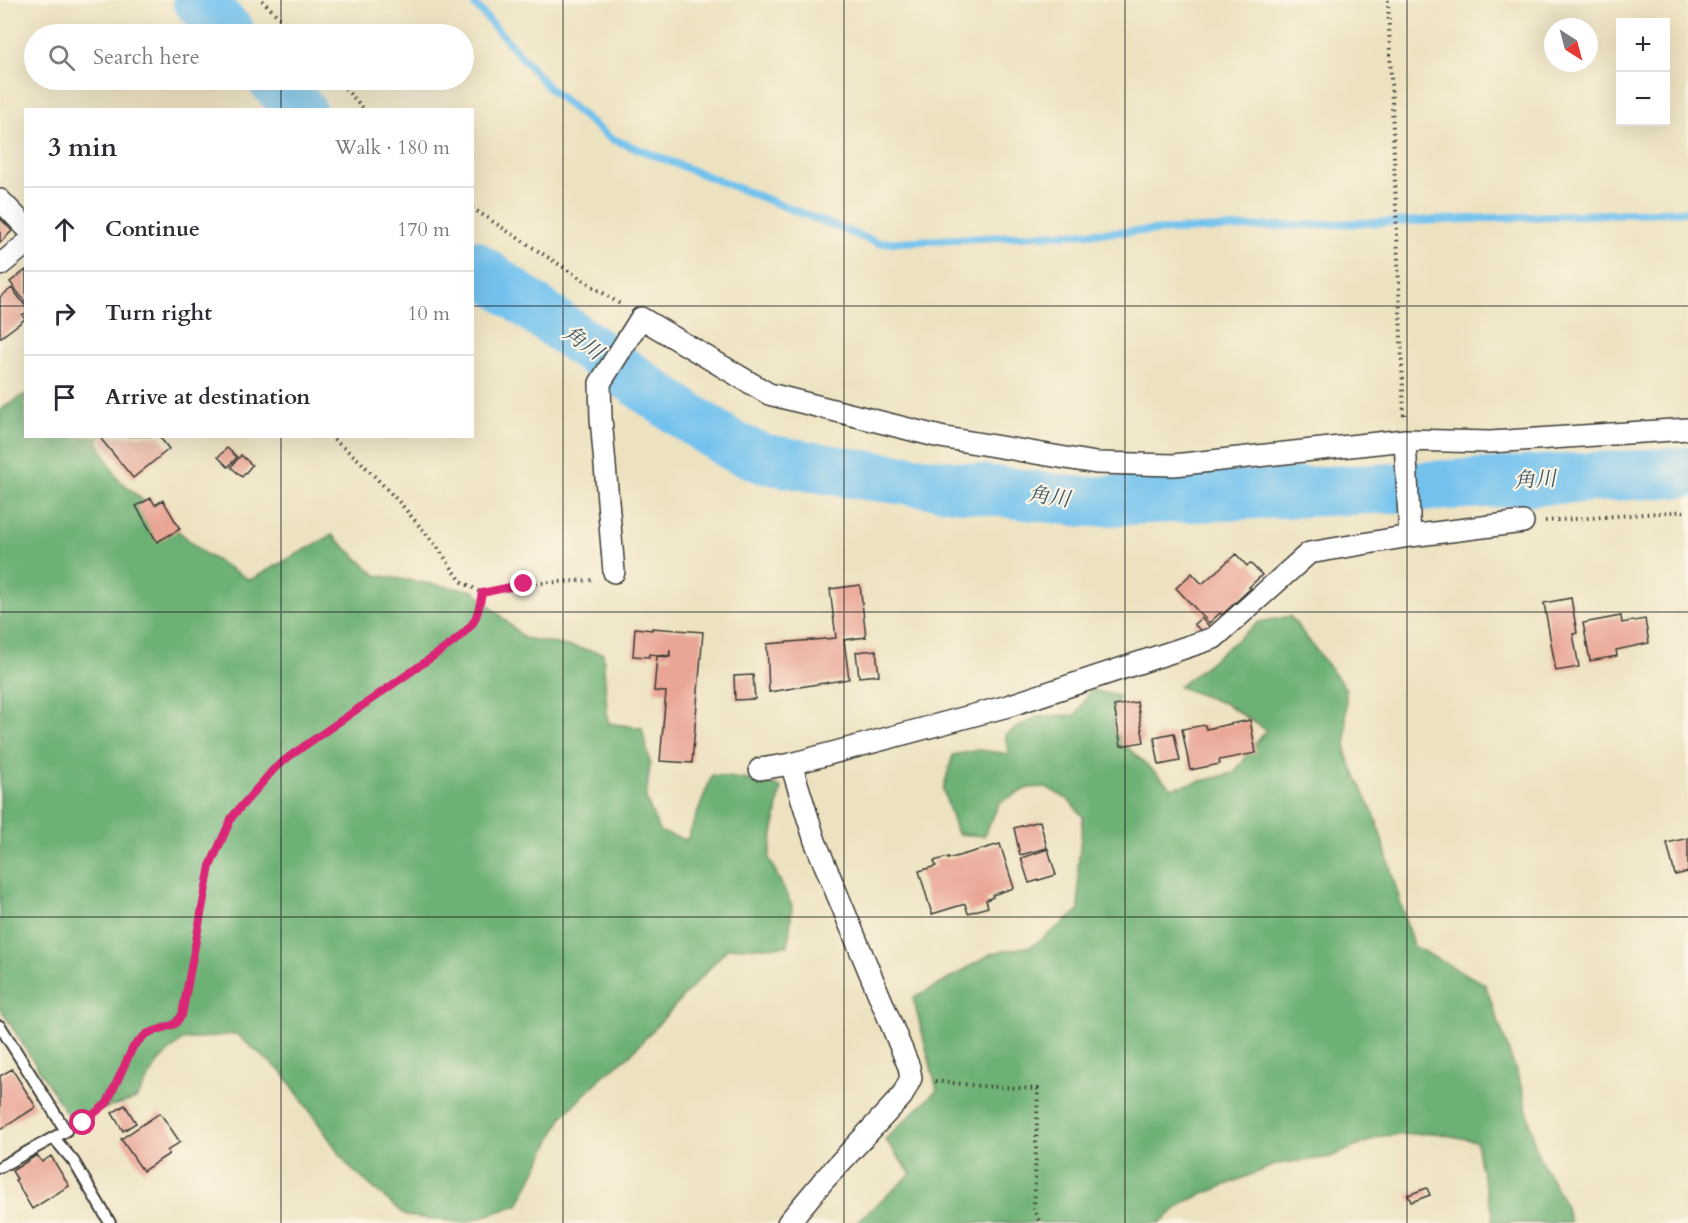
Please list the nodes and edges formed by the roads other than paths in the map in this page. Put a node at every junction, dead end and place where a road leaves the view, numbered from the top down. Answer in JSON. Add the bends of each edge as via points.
{"nodes":[{"id":1,"x":0,"y":200,"type":"edge"},
{"id":2,"x":24,"y":225,"type":"edge"},
{"id":3,"x":24,"y":246,"type":"edge"},
{"id":4,"x":0,"y":265,"type":"edge"},
{"id":5,"x":1688,"y":429,"type":"edge"},
{"id":6,"x":1405,"y":440,"type":"junction"},
{"id":7,"x":1523,"y":522,"type":"road end"},
{"id":8,"x":1410,"y":536,"type":"junction"},
{"id":9,"x":614,"y":572,"type":"road end"},
{"id":10,"x":791,"y":764,"type":"junction"},
{"id":11,"x":760,"y":769,"type":"dead end"},
{"id":12,"x":0,"y":1026,"type":"edge"},
{"id":13,"x":54,"y":1138,"type":"junction"},
{"id":14,"x":0,"y":1167,"type":"edge"},
{"id":15,"x":110,"y":1223,"type":"edge"},
{"id":16,"x":788,"y":1223,"type":"edge"}],
"edges":[{"from":1,"to":2,"type":"street"},
{"from":3,"to":4,"type":"street"},
{"from":5,"to":6,"type":"street","via":[[1490,442]]},
{"from":6,"to":8,"type":"street"},
{"from":6,"to":9,"type":"street","via":[[1174,465],[1096,463],[940,437],[770,394],[641,318],[600,383]]},
{"from":7,"to":8,"type":"street"},
{"from":8,"to":10,"type":"street","via":[[1310,554],[1214,638],[1008,706]]},
{"from":10,"to":11,"type":"street"},
{"from":10,"to":16,"type":"street","via":[[815,841],[911,1078],[903,1096]]},
{"from":12,"to":13,"type":"lane","via":[[66,1131]]},
{"from":13,"to":14,"type":"lane"},
{"from":13,"to":15,"type":"lane","via":[[74,1162]]}]}
